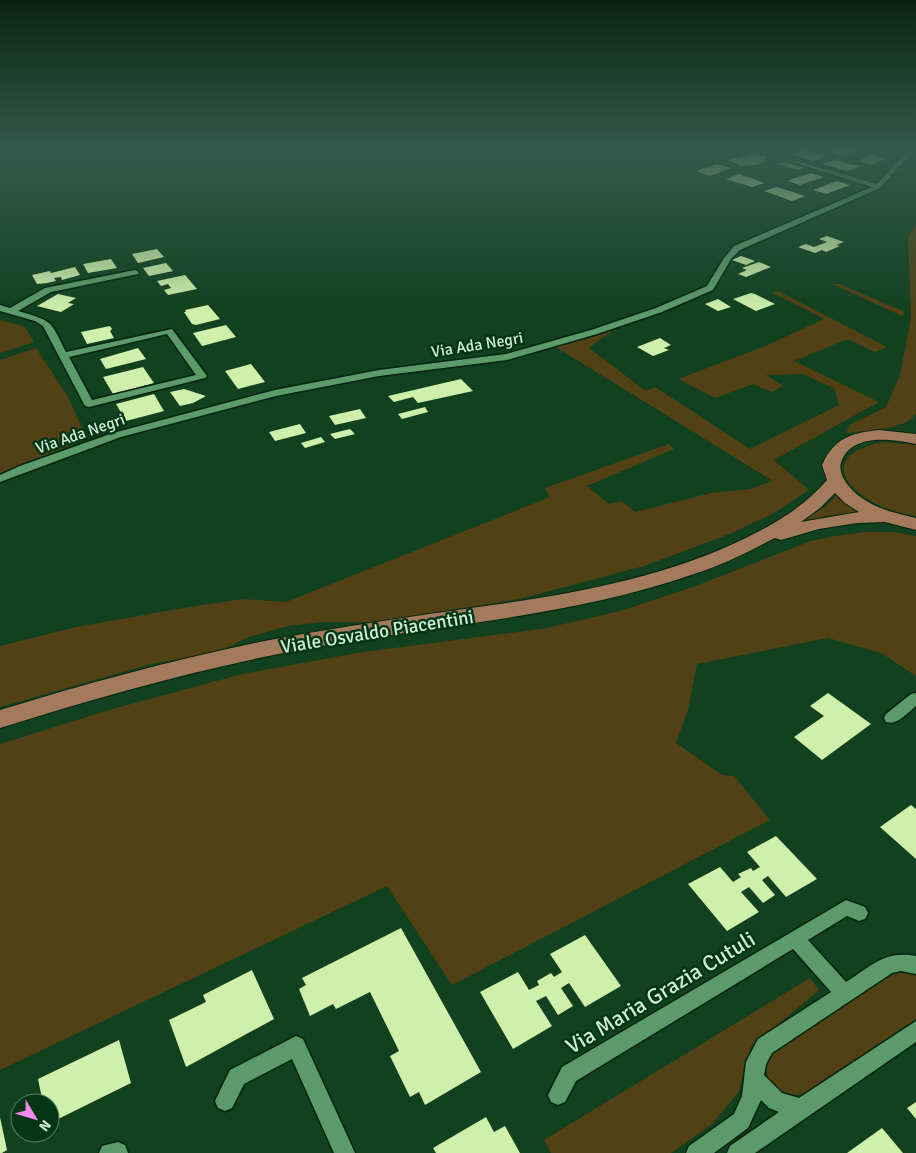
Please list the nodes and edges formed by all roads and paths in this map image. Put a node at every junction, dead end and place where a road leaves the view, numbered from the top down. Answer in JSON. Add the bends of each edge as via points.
{"nodes":[{"id":1,"x":839,"y":204,"type":"edge"},
{"id":2,"x":136,"y":272,"type":"dead end"},
{"id":3,"x":0,"y":308,"type":"edge"},
{"id":4,"x":11,"y":310,"type":"junction"},
{"id":5,"x":64,"y":355,"type":"junction"},
{"id":6,"x":916,"y":429,"type":"edge"},
{"id":7,"x":894,"y":436,"type":"junction"},
{"id":8,"x":916,"y":438,"type":"edge"},
{"id":9,"x":0,"y":479,"type":"edge"},
{"id":10,"x":836,"y":481,"type":"junction"},
{"id":11,"x":889,"y":517,"type":"junction"},
{"id":12,"x":916,"y":524,"type":"edge"},
{"id":13,"x":753,"y":542,"type":"junction"},
{"id":14,"x":916,"y":698,"type":"edge"},
{"id":15,"x":891,"y":718,"type":"dead end"},
{"id":16,"x":0,"y":719,"type":"edge"},
{"id":17,"x":859,"y":913,"type":"dead end"},
{"id":18,"x":795,"y":938,"type":"junction"},
{"id":19,"x":913,"y":963,"type":"edge"},
{"id":20,"x":844,"y":993,"type":"junction"},
{"id":21,"x":916,"y":1031,"type":"edge"},
{"id":22,"x":755,"y":1080,"type":"junction"},
{"id":23,"x":558,"y":1095,"type":"dead end"},
{"id":24,"x":224,"y":1101,"type":"dead end"},
{"id":25,"x":801,"y":1109,"type":"junction"},
{"id":26,"x":118,"y":1152,"type":"edge"},
{"id":27,"x":109,"y":1153,"type":"edge"},
{"id":28,"x":345,"y":1153,"type":"edge"},
{"id":29,"x":696,"y":1153,"type":"edge"},
{"id":30,"x":737,"y":1153,"type":"edge"}],
"edges":[{"from":1,"to":9,"type":"street","name":"Via Ada Negri","via":[[737,248],[724,261],[714,284],[704,292],[594,332],[507,357],[379,373],[275,393],[117,435]]},
{"from":2,"to":4,"type":"street","via":[[48,290]]},
{"from":3,"to":4,"type":"street"},
{"from":4,"to":5,"type":"street","via":[[44,321]]},
{"from":5,"to":5,"type":"street","via":[[89,404],[202,376],[169,331]]},
{"from":6,"to":7,"type":"main road"},
{"from":7,"to":8,"type":"main road"},
{"from":7,"to":10,"type":"main road","via":[[864,438],[844,445],[830,465]]},
{"from":10,"to":11,"type":"main road","name":"Viale Osvaldo Piacentini","via":[[855,501]]},
{"from":10,"to":13,"type":"main road","name":"Viale Osvaldo Piacentini","via":[[810,507]]},
{"from":11,"to":12,"type":"main road","name":"Viale Osvaldo Piacentini"},
{"from":11,"to":13,"type":"main road","name":"Viale Osvaldo Piacentini","via":[[818,523]]},
{"from":13,"to":16,"type":"main road","name":"Viale Osvaldo Piacentini","via":[[670,575],[591,596],[270,648],[138,679]]},
{"from":14,"to":15,"type":"street"},
{"from":17,"to":18,"type":"street","name":"Via Maria Grazia Cutuli","via":[[846,908]]},
{"from":18,"to":20,"type":"street"},
{"from":18,"to":23,"type":"street","name":"Via Maria Grazia Cutuli","via":[[569,1074]]},
{"from":19,"to":20,"type":"street","via":[[888,964]]},
{"from":20,"to":22,"type":"street","via":[[765,1046],[756,1062]]},
{"from":21,"to":25,"type":"street"},
{"from":22,"to":25,"type":"street","via":[[776,1101]]},
{"from":22,"to":29,"type":"street","via":[[752,1097],[741,1120]]},
{"from":24,"to":28,"type":"street","via":[[237,1078],[296,1046]]},
{"from":25,"to":30,"type":"street"},
{"from":26,"to":27,"type":"street"}]}
